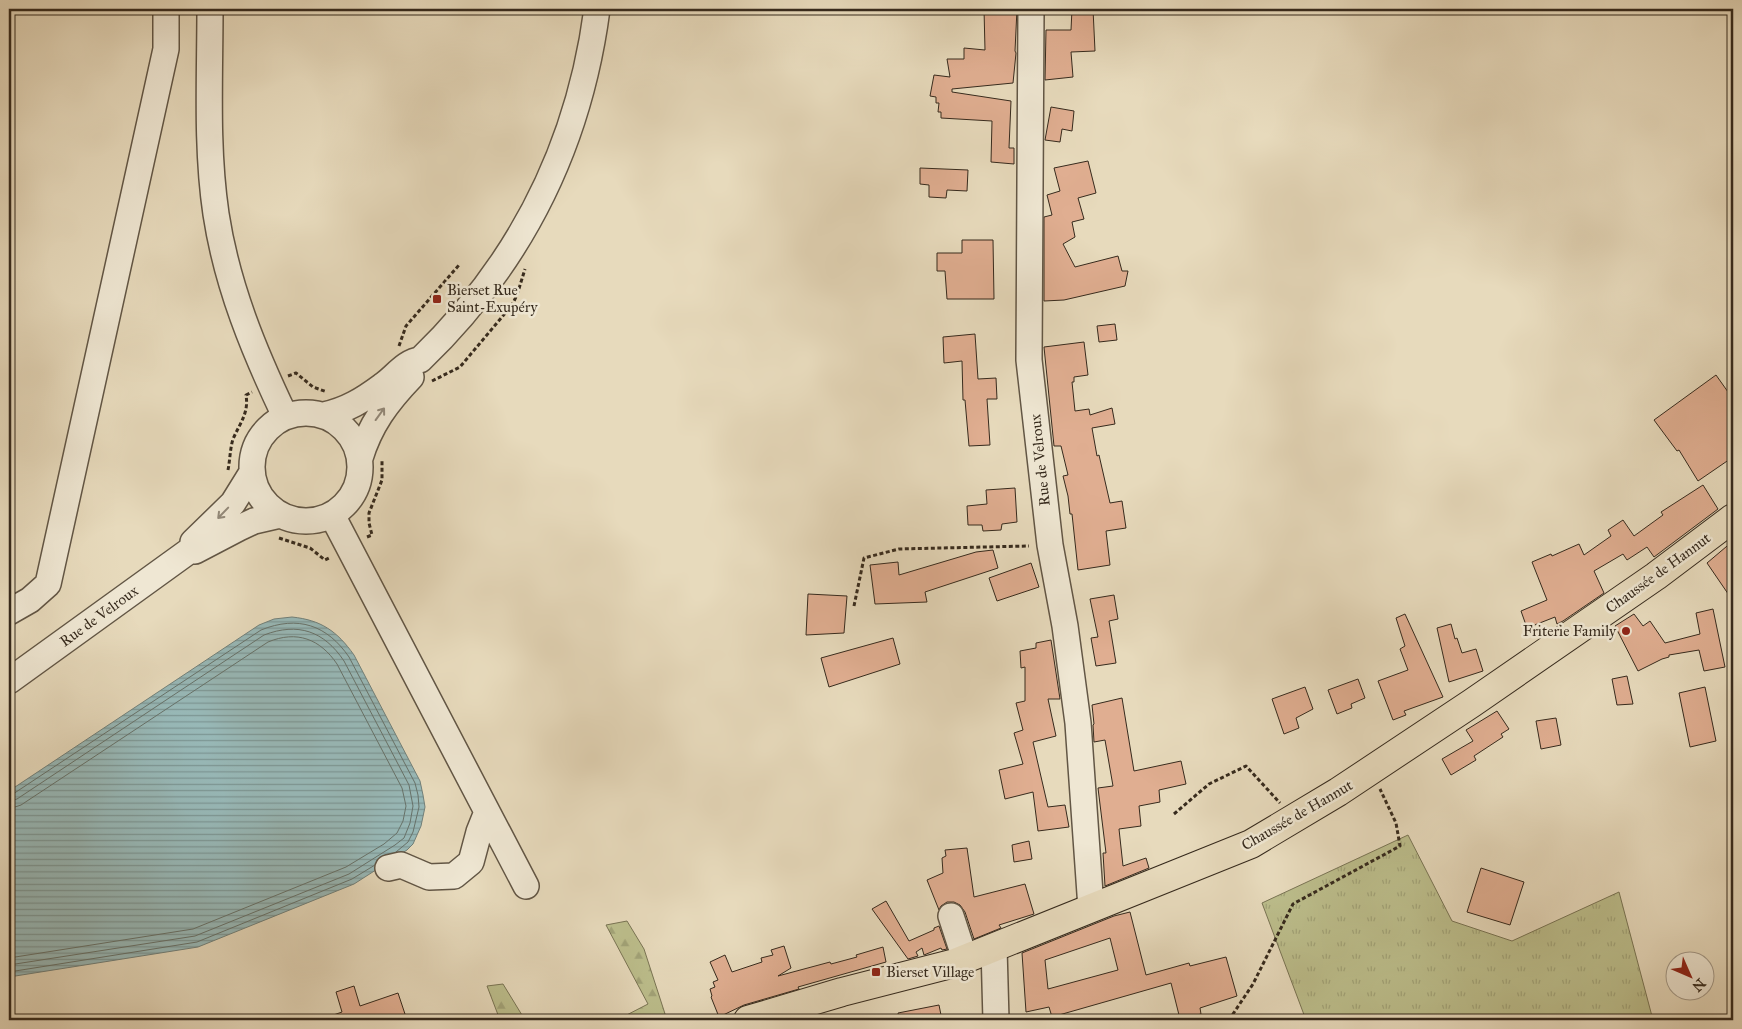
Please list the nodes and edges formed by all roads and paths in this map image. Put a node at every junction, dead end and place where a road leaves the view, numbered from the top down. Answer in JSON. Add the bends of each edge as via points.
{"nodes":[{"id":1,"x":166,"y":9,"type":"edge"},
{"id":2,"x":210,"y":9,"type":"edge"},
{"id":3,"x":597,"y":9,"type":"edge"},
{"id":4,"x":1031,"y":9,"type":"edge"},
{"id":5,"x":459,"y":265,"type":"dead end"},
{"id":6,"x":398,"y":348,"type":"dead end"},
{"id":7,"x":420,"y":360,"type":"junction"},
{"id":8,"x":296,"y":373,"type":"dead end"},
{"id":9,"x":246,"y":395,"type":"dead end"},
{"id":10,"x":326,"y":403,"type":"junction"},
{"id":11,"x":285,"y":416,"type":"junction"},
{"id":12,"x":360,"y":458,"type":"junction"},
{"id":13,"x":251,"y":474,"type":"junction"},
{"id":14,"x":226,"y":475,"type":"dead end"},
{"id":15,"x":332,"y":515,"type":"junction"},
{"id":16,"x":1733,"y":518,"type":"edge"},
{"id":17,"x":276,"y":526,"type":"junction"},
{"id":18,"x":1050,"y":545,"type":"junction"},
{"id":19,"x":188,"y":551,"type":"junction"},
{"id":20,"x":325,"y":560,"type":"dead end"},
{"id":21,"x":854,"y":606,"type":"dead end"},
{"id":22,"x":9,"y":612,"type":"edge"},
{"id":23,"x":9,"y":681,"type":"edge"},
{"id":24,"x":1370,"y":770,"type":"junction"},
{"id":25,"x":487,"y":812,"type":"junction"},
{"id":26,"x":1174,"y":814,"type":"dead end"},
{"id":27,"x":1294,"y":818,"type":"junction"},
{"id":28,"x":388,"y":868,"type":"dead end"},
{"id":29,"x":526,"y":886,"type":"dead end"},
{"id":30,"x":1092,"y":908,"type":"junction"},
{"id":31,"x":951,"y":916,"type":"dead end"},
{"id":32,"x":994,"y":948,"type":"junction"},
{"id":33,"x":965,"y":960,"type":"junction"},
{"id":34,"x":748,"y":1020,"type":"edge"},
{"id":35,"x":996,"y":1020,"type":"edge"},
{"id":36,"x":1230,"y":1020,"type":"edge"}],
"edges":[{"from":1,"to":22,"type":"street","via":[[166,49],[48,584]]},
{"from":2,"to":11,"type":"street","via":[[210,153],[218,223],[229,276],[242,315]]},
{"from":3,"to":7,"type":"street","via":[[577,109],[540,200],[486,286]]},
{"from":4,"to":18,"type":"street","name":"Rue de Velroux","via":[[1030,360]]},
{"from":5,"to":6,"type":"path","via":[[406,326]]},
{"from":7,"to":10,"type":"street","via":[[415,360],[353,406],[341,411]]},
{"from":12,"to":7,"type":"street","one_way":true,"via":[[376,419],[417,371]]},
{"from":8,"to":10,"type":"path"},
{"from":9,"to":14,"type":"path","via":[[247,408],[233,440]]},
{"from":10,"to":11,"type":"street","via":[[311,412]]},
{"from":10,"to":12,"type":"street","via":[[348,431]]},
{"from":11,"to":13,"type":"street","via":[[270,425],[258,439],[252,456]]},
{"from":12,"to":15,"type":"street","via":[[360,472],[352,497]]},
{"from":13,"to":17,"type":"street"},
{"from":13,"to":19,"type":"street","name":"Rue de Velroux","one_way":true,"via":[[233,503],[191,544]]},
{"from":15,"to":17,"type":"street"},
{"from":15,"to":25,"type":"street"},
{"from":16,"to":24,"type":"main road","name":"Chaussée de Hannut","via":[[1656,576]]},
{"from":17,"to":19,"type":"street","name":"Rue de Velroux","via":[[254,521],[195,551]]},
{"from":17,"to":20,"type":"path","via":[[291,541],[310,548]]},
{"from":18,"to":21,"type":"path","via":[[899,550],[864,558]]},
{"from":18,"to":30,"type":"street","name":"Rue de Velroux","via":[[1078,723]]},
{"from":19,"to":23,"type":"street","name":"Rue de Velroux"},
{"from":24,"to":27,"type":"main road","name":"Chaussée de Hannut"},
{"from":24,"to":36,"type":"path","via":[[1396,823],[1400,846],[1292,904],[1253,984]]},
{"from":25,"to":28,"type":"street","via":[[471,862],[454,876],[429,877],[401,865]]},
{"from":25,"to":29,"type":"street"},
{"from":26,"to":27,"type":"path","via":[[1209,784],[1246,766]]},
{"from":27,"to":30,"type":"main road","name":"Chaussée de Hannut","via":[[1250,844]]},
{"from":30,"to":32,"type":"main road","name":"Chaussée de Hannut"},
{"from":31,"to":33,"type":"street"},
{"from":32,"to":33,"type":"main road","name":"Chaussée de Hannut"},
{"from":32,"to":35,"type":"street"},
{"from":33,"to":34,"type":"main road","name":"Chaussée de Hannut"}]}
